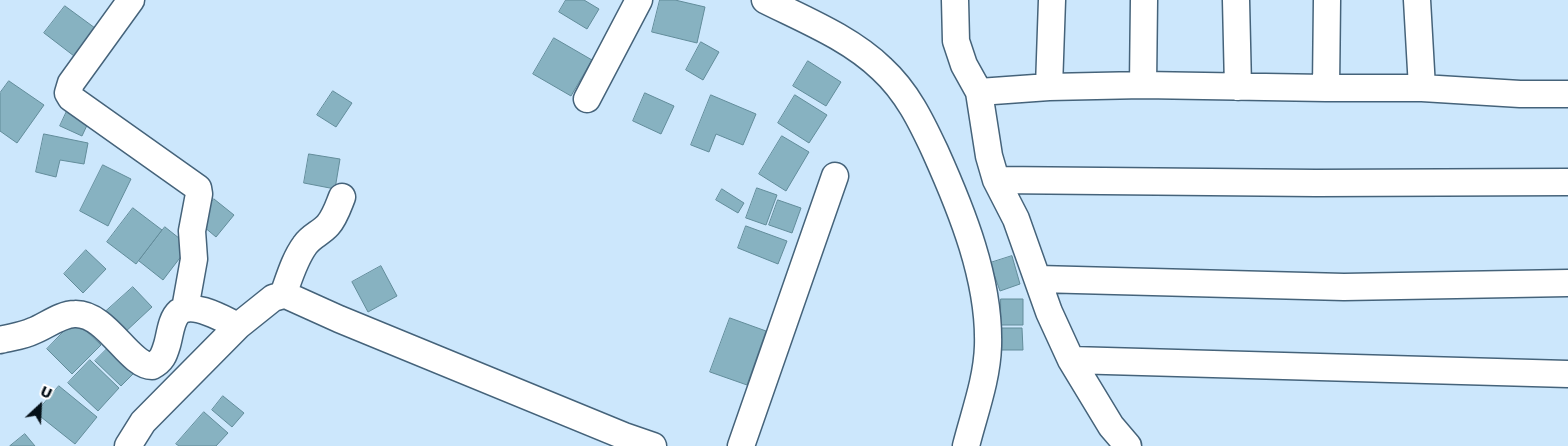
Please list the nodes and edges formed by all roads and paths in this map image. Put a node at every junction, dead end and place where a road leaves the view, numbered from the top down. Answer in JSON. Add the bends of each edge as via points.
{"nodes":[{"id":1,"x":131,"y":0,"type":"edge"},
{"id":2,"x":639,"y":0,"type":"edge"},
{"id":3,"x":765,"y":0,"type":"edge"},
{"id":4,"x":955,"y":0,"type":"edge"},
{"id":5,"x":1052,"y":0,"type":"edge"},
{"id":6,"x":1144,"y":0,"type":"edge"},
{"id":7,"x":1236,"y":0,"type":"edge"},
{"id":8,"x":1327,"y":0,"type":"edge"},
{"id":9,"x":1417,"y":0,"type":"edge"},
{"id":10,"x":1143,"y":85,"type":"junction"},
{"id":11,"x":1049,"y":87,"type":"junction"},
{"id":12,"x":1238,"y":87,"type":"junction"},
{"id":13,"x":1326,"y":88,"type":"junction"},
{"id":14,"x":1422,"y":88,"type":"junction"},
{"id":15,"x":979,"y":92,"type":"junction"},
{"id":16,"x":1568,"y":94,"type":"edge"},
{"id":17,"x":587,"y":99,"type":"dead end"},
{"id":18,"x":835,"y":176,"type":"dead end"},
{"id":19,"x":996,"y":180,"type":"junction"},
{"id":20,"x":1568,"y":182,"type":"edge"},
{"id":21,"x":342,"y":197,"type":"dead end"},
{"id":22,"x":1038,"y":280,"type":"junction"},
{"id":23,"x":1568,"y":283,"type":"edge"},
{"id":24,"x":283,"y":295,"type":"junction"},
{"id":25,"x":185,"y":309,"type":"junction"},
{"id":26,"x":238,"y":326,"type":"junction"},
{"id":27,"x":0,"y":340,"type":"edge"},
{"id":28,"x":1071,"y":360,"type":"junction"},
{"id":29,"x":1568,"y":374,"type":"edge"},
{"id":30,"x":128,"y":446,"type":"edge"},
{"id":31,"x":653,"y":446,"type":"edge"},
{"id":32,"x":741,"y":446,"type":"edge"},
{"id":33,"x":966,"y":446,"type":"edge"},
{"id":34,"x":1128,"y":446,"type":"edge"}],
"edges":[{"from":1,"to":25,"type":"street","via":[[71,83],[68,93],[198,188],[200,194],[192,231],[194,259]]},
{"from":2,"to":17,"type":"street"},
{"from":3,"to":33,"type":"street","via":[[834,36],[882,68],[915,110],[955,195],[980,274],[987,312],[986,364]]},
{"from":4,"to":15,"type":"street","via":[[956,40],[964,65]]},
{"from":5,"to":11,"type":"street"},
{"from":6,"to":10,"type":"street"},
{"from":7,"to":12,"type":"street"},
{"from":8,"to":13,"type":"street"},
{"from":9,"to":14,"type":"street"},
{"from":10,"to":11,"type":"street"},
{"from":10,"to":12,"type":"street"},
{"from":11,"to":15,"type":"street"},
{"from":12,"to":13,"type":"street"},
{"from":13,"to":14,"type":"street"},
{"from":14,"to":16,"type":"street"},
{"from":15,"to":19,"type":"street"},
{"from":18,"to":32,"type":"street"},
{"from":19,"to":20,"type":"street"},
{"from":19,"to":22,"type":"street","via":[[1016,218]]},
{"from":21,"to":24,"type":"street","via":[[327,226],[312,237],[298,257]]},
{"from":22,"to":23,"type":"street","via":[[1344,286]]},
{"from":22,"to":28,"type":"street"},
{"from":24,"to":26,"type":"street","via":[[273,298]]},
{"from":24,"to":31,"type":"street"},
{"from":25,"to":26,"type":"street","via":[[212,314]]},
{"from":25,"to":27,"type":"street","via":[[174,319],[163,357],[152,366],[146,366],[114,335],[80,314],[73,313],[31,332]]},
{"from":26,"to":30,"type":"street","via":[[144,422]]},
{"from":28,"to":29,"type":"street"},
{"from":28,"to":34,"type":"street","via":[[1111,426]]}]}
